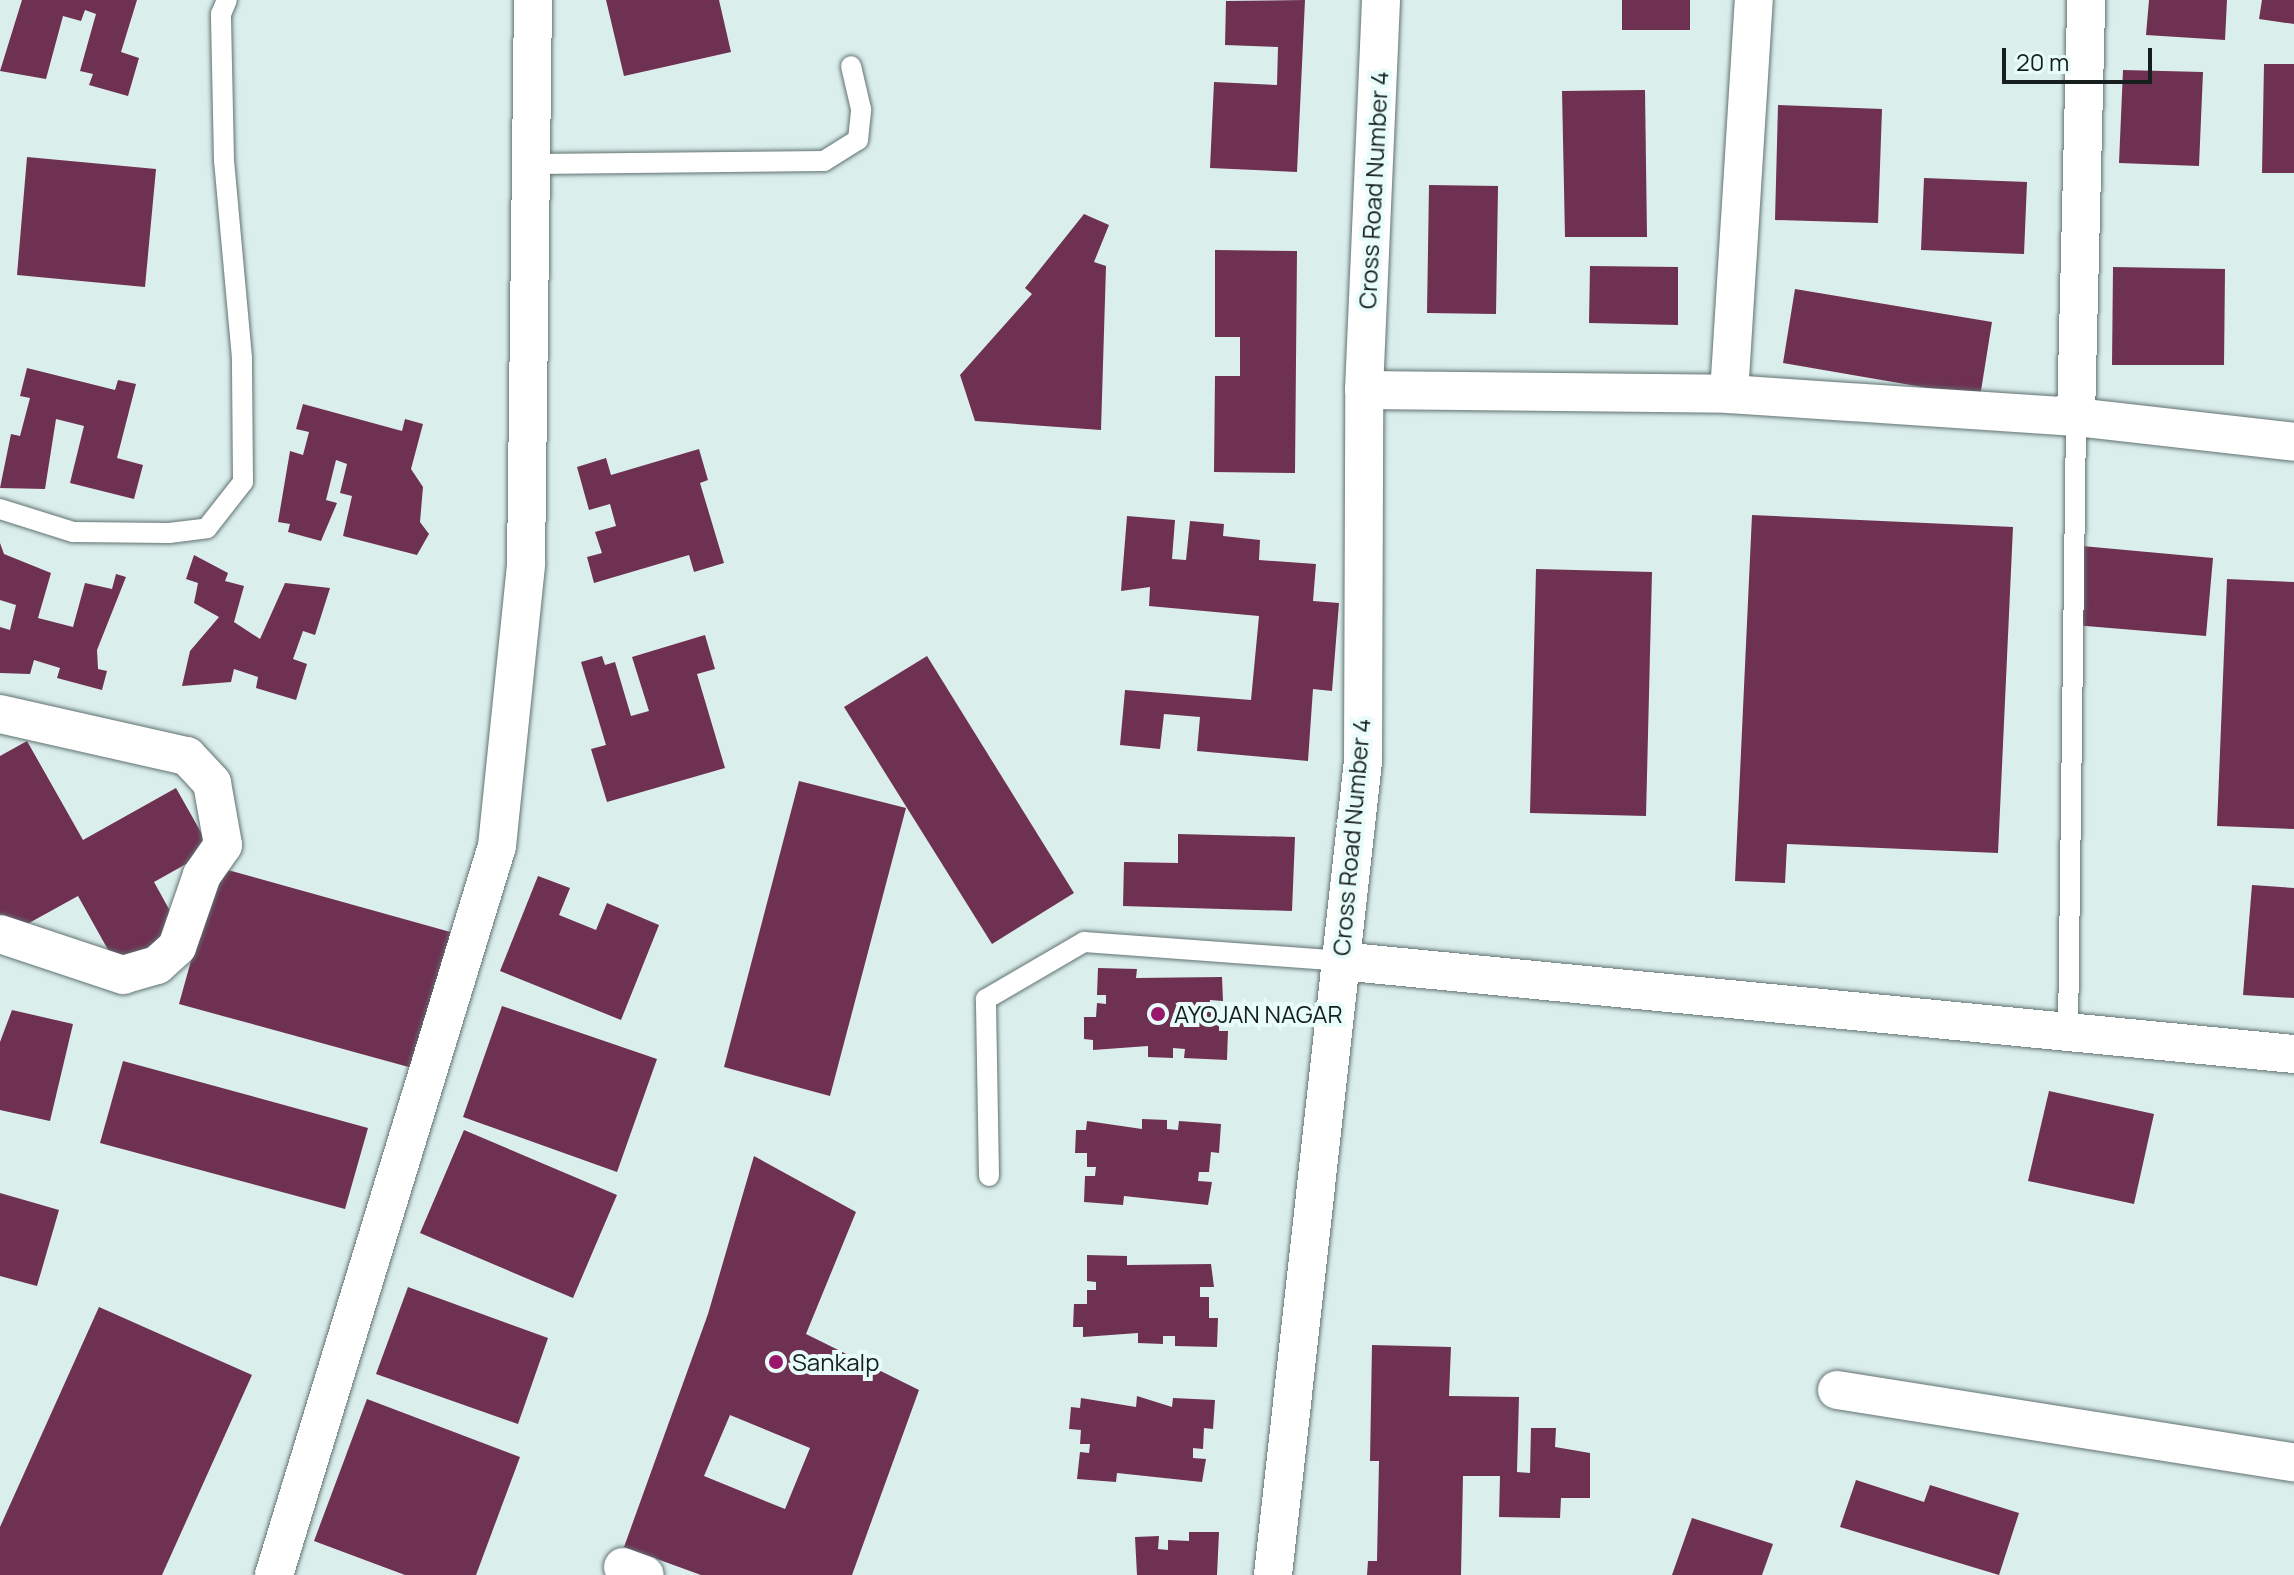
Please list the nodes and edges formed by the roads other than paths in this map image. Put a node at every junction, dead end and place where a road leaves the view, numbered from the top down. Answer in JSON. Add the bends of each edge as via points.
{"nodes":[{"id":1,"x":227,"y":0,"type":"edge"},
{"id":2,"x":533,"y":0,"type":"edge"},
{"id":3,"x":1381,"y":0,"type":"edge"},
{"id":4,"x":1754,"y":0,"type":"edge"},
{"id":5,"x":2086,"y":0,"type":"edge"},
{"id":6,"x":851,"y":66,"type":"dead end"},
{"id":7,"x":536,"y":164,"type":"junction"},
{"id":8,"x":1364,"y":390,"type":"junction"},
{"id":9,"x":1729,"y":394,"type":"junction"},
{"id":10,"x":2076,"y":417,"type":"junction"},
{"id":11,"x":2294,"y":442,"type":"edge"},
{"id":12,"x":0,"y":509,"type":"edge"},
{"id":13,"x":0,"y":714,"type":"edge"},
{"id":14,"x":0,"y":934,"type":"edge"},
{"id":15,"x":1340,"y":961,"type":"junction"},
{"id":16,"x":2068,"y":1032,"type":"junction"},
{"id":17,"x":2294,"y":1054,"type":"edge"},
{"id":18,"x":989,"y":1176,"type":"dead end"},
{"id":19,"x":1837,"y":1390,"type":"dead end"},
{"id":20,"x":2294,"y":1462,"type":"edge"},
{"id":21,"x":274,"y":1575,"type":"edge"},
{"id":22,"x":1273,"y":1575,"type":"edge"}],
"edges":[{"from":1,"to":12,"type":"lane","via":[[221,14],[224,161],[242,358],[243,482],[207,528],[169,533],[73,532]]},
{"from":2,"to":7,"type":"street"},
{"from":3,"to":8,"type":"street","name":"Cross Road Number 4"},
{"from":4,"to":9,"type":"street"},
{"from":5,"to":10,"type":"street"},
{"from":6,"to":7,"type":"lane","via":[[861,109],[858,140],[824,161]]},
{"from":7,"to":21,"type":"street","via":[[526,564],[497,846]]},
{"from":8,"to":9,"type":"street"},
{"from":8,"to":15,"type":"street","name":"Cross Road Number 4","via":[[1363,761]]},
{"from":9,"to":10,"type":"street"},
{"from":10,"to":11,"type":"street"},
{"from":10,"to":16,"type":"lane"},
{"from":13,"to":14,"type":"street","via":[[187,756],[212,783],[223,845],[202,875],[177,947],[157,965],[123,975]]},
{"from":15,"to":16,"type":"street"},
{"from":15,"to":18,"type":"lane","via":[[1084,942],[986,999]]},
{"from":15,"to":22,"type":"street","name":"Cross Road Number 4"},
{"from":16,"to":17,"type":"street"},
{"from":19,"to":20,"type":"street"}]}
